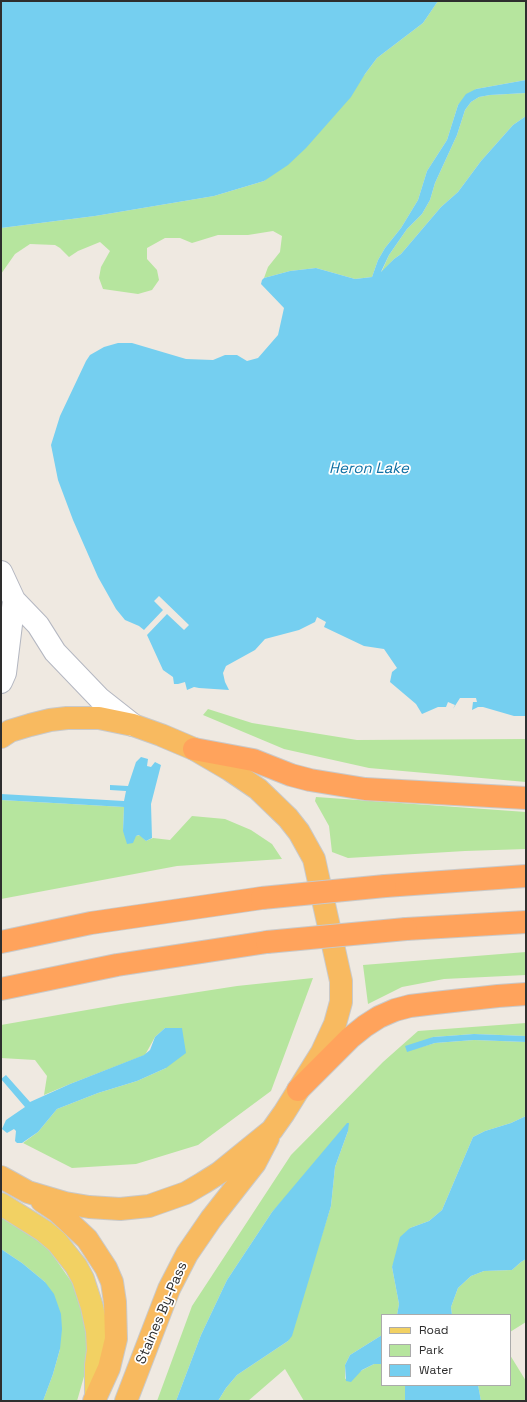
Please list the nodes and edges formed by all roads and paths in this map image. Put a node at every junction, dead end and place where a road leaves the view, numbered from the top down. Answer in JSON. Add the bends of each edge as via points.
{"nodes":[{"id":1,"x":1,"y":572,"type":"edge"},
{"id":2,"x":14,"y":600,"type":"junction"},
{"id":3,"x":1,"y":682,"type":"edge"},
{"id":4,"x":133,"y":725,"type":"junction"},
{"id":5,"x":1,"y":737,"type":"edge"},
{"id":6,"x":194,"y":749,"type":"junction"},
{"id":7,"x":526,"y":798,"type":"edge"},
{"id":8,"x":526,"y":876,"type":"edge"},
{"id":9,"x":526,"y":922,"type":"edge"},
{"id":10,"x":1,"y":942,"type":"edge"},
{"id":11,"x":1,"y":990,"type":"edge"},
{"id":12,"x":526,"y":994,"type":"edge"},
{"id":13,"x":298,"y":1090,"type":"junction"},
{"id":14,"x":272,"y":1130,"type":"junction"},
{"id":15,"x":1,"y":1177,"type":"edge"},
{"id":16,"x":28,"y":1192,"type":"junction"},
{"id":17,"x":1,"y":1204,"type":"edge"},
{"id":18,"x":95,"y":1398,"type":"edge"},
{"id":19,"x":126,"y":1401,"type":"edge"}],
"edges":[{"from":1,"to":2,"type":"main road"},
{"from":2,"to":3,"type":"main road","via":[[5,673]]},
{"from":2,"to":4,"type":"main road","via":[[38,625],[55,652],[70,669],[100,699]]},
{"from":4,"to":5,"type":"highway","via":[[99,718],[67,718],[10,731]]},
{"from":4,"to":6,"type":"highway"},
{"from":6,"to":7,"type":"highway","via":[[253,760],[310,780],[365,788]]},
{"from":6,"to":13,"type":"highway","via":[[258,789],[288,818],[314,859],[341,981],[341,1002],[335,1024],[322,1052]]},
{"from":8,"to":10,"type":"highway","bridge":true,"via":[[262,898],[91,923]]},
{"from":9,"to":11,"type":"highway","bridge":true,"via":[[406,928],[267,942],[117,965]]},
{"from":12,"to":13,"type":"highway","via":[[410,1006],[395,1010],[379,1017],[350,1038]]},
{"from":13,"to":14,"type":"highway"},
{"from":14,"to":16,"type":"highway","via":[[203,1184],[149,1206],[120,1209],[89,1207]]},
{"from":14,"to":19,"type":"highway","name":"Staines By-Pass","via":[[255,1163],[187,1254],[169,1289]]},
{"from":15,"to":16,"type":"highway"},
{"from":16,"to":18,"type":"highway","via":[[57,1211],[87,1239],[112,1282],[116,1309],[116,1339],[109,1368]]},
{"from":17,"to":18,"type":"main road","via":[[58,1242],[83,1279],[97,1331]]}]}
